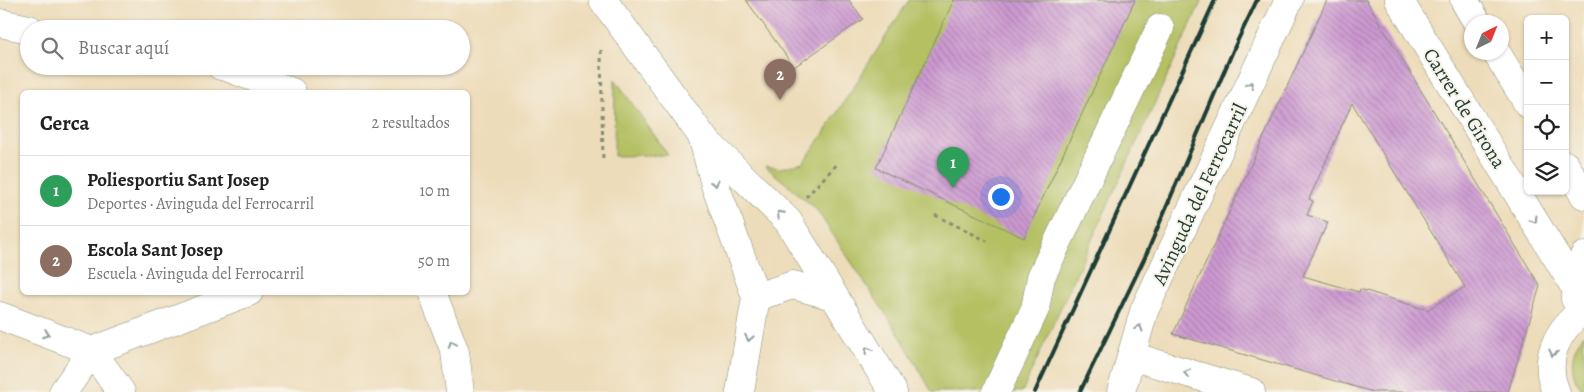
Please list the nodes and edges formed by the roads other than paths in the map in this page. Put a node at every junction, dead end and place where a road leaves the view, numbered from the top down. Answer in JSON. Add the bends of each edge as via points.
{"nodes":[{"id":1,"x":602,"y":0,"type":"edge"},
{"id":2,"x":1289,"y":0,"type":"edge"},
{"id":3,"x":1399,"y":0,"type":"edge"},
{"id":4,"x":1464,"y":0,"type":"edge"},
{"id":5,"x":1473,"y":15,"type":"edge"},
{"id":6,"x":0,"y":23,"type":"edge"},
{"id":7,"x":20,"y":27,"type":"edge"},
{"id":8,"x":1160,"y":28,"type":"dead end"},
{"id":9,"x":1501,"y":60,"type":"edge"},
{"id":10,"x":247,"y":75,"type":"edge"},
{"id":11,"x":287,"y":90,"type":"edge"},
{"id":12,"x":1524,"y":98,"type":"edge"},
{"id":13,"x":702,"y":136,"type":"junction"},
{"id":14,"x":1569,"y":171,"type":"edge"},
{"id":15,"x":1584,"y":195,"type":"edge"},
{"id":16,"x":1584,"y":256,"type":"edge"},
{"id":17,"x":241,"y":295,"type":"edge"},
{"id":18,"x":433,"y":295,"type":"edge"},
{"id":19,"x":756,"y":296,"type":"junction"},
{"id":20,"x":833,"y":296,"type":"junction"},
{"id":21,"x":1577,"y":306,"type":"edge"},
{"id":22,"x":0,"y":316,"type":"edge"},
{"id":23,"x":92,"y":351,"type":"junction"},
{"id":24,"x":1131,"y":356,"type":"junction"},
{"id":25,"x":1213,"y":387,"type":"edge"},
{"id":26,"x":64,"y":392,"type":"edge"},
{"id":27,"x":121,"y":392,"type":"edge"},
{"id":28,"x":460,"y":392,"type":"edge"},
{"id":29,"x":740,"y":392,"type":"edge"},
{"id":30,"x":893,"y":392,"type":"edge"},
{"id":31,"x":996,"y":392,"type":"edge"},
{"id":32,"x":1121,"y":392,"type":"edge"},
{"id":33,"x":1251,"y":392,"type":"edge"},
{"id":34,"x":1556,"y":392,"type":"edge"}],
"edges":[{"from":1,"to":13,"type":"street"},
{"from":24,"to":2,"type":"street","name":"Avinguda del Ferrocarril","one_way":true,"via":[[1144,311]]},
{"from":3,"to":21,"type":"street","name":"Carrer de Girona","one_way":true},
{"from":4,"to":5,"type":"street"},
{"from":6,"to":7,"type":"street"},
{"from":8,"to":31,"type":"street","via":[[1041,277],[1035,309]]},
{"from":9,"to":12,"type":"street"},
{"from":10,"to":11,"type":"street"},
{"from":13,"to":19,"type":"street","one_way":true,"via":[[715,186]]},
{"from":20,"to":13,"type":"street","one_way":true,"via":[[788,221]]},
{"from":14,"to":15,"type":"street"},
{"from":16,"to":21,"type":"street"},
{"from":17,"to":23,"type":"street"},
{"from":28,"to":18,"type":"street","one_way":true,"via":[[454,352]]},
{"from":19,"to":20,"type":"street","via":[[793,285]]},
{"from":19,"to":29,"type":"street","one_way":true},
{"from":30,"to":20,"type":"street","one_way":true},
{"from":21,"to":34,"type":"street","one_way":true,"via":[[1553,350],[1550,367]]},
{"from":22,"to":23,"type":"street","one_way":true},
{"from":23,"to":26,"type":"street"},
{"from":23,"to":27,"type":"street"},
{"from":25,"to":24,"type":"street","one_way":true},
{"from":24,"to":32,"type":"street","name":"Avinguda del Ferrocarril"},
{"from":25,"to":33,"type":"street"}]}
